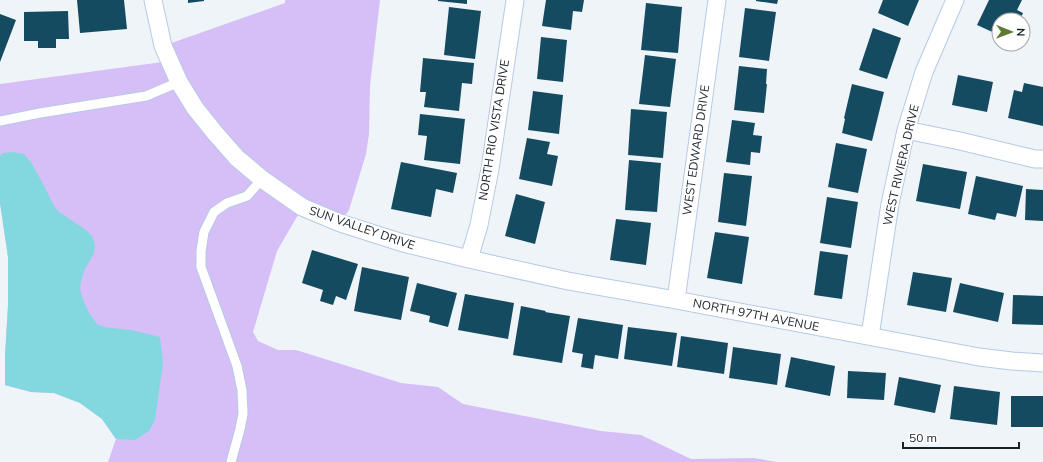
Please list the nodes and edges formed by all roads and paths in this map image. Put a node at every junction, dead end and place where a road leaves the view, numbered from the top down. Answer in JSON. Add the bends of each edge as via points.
{"nodes":[{"id":1,"x":152,"y":0,"type":"edge"},
{"id":2,"x":514,"y":0,"type":"edge"},
{"id":3,"x":717,"y":0,"type":"edge"},
{"id":4,"x":955,"y":0,"type":"edge"},
{"id":5,"x":179,"y":82,"type":"junction"},
{"id":6,"x":0,"y":121,"type":"edge"},
{"id":7,"x":906,"y":130,"type":"junction"},
{"id":8,"x":1043,"y":159,"type":"edge"},
{"id":9,"x":262,"y":179,"type":"junction"},
{"id":10,"x":470,"y":259,"type":"junction"},
{"id":11,"x":676,"y":300,"type":"junction"},
{"id":12,"x":870,"y":336,"type":"junction"},
{"id":13,"x":1043,"y":363,"type":"edge"},
{"id":14,"x":231,"y":462,"type":"edge"}],
"edges":[{"from":1,"to":5,"type":"street","name":"SUN VALLEY DRIVE","via":[[163,46]]},
{"from":2,"to":10,"type":"street","name":"NORTH RIO VISTA DRIVE","via":[[490,169]]},
{"from":3,"to":11,"type":"street","name":"WEST EDWARD DRIVE"},
{"from":4,"to":7,"type":"street","name":"WEST RIVIERA DRIVE","via":[[924,72]]},
{"from":5,"to":6,"type":"lane","via":[[146,96]]},
{"from":5,"to":9,"type":"street","name":"SUN VALLEY DRIVE","via":[[215,134],[237,158]]},
{"from":7,"to":8,"type":"street"},
{"from":7,"to":12,"type":"street","name":"WEST RIVIERA DRIVE","via":[[890,204]]},
{"from":9,"to":10,"type":"street","name":"SUN VALLEY DRIVE","via":[[302,207],[340,223],[403,243]]},
{"from":9,"to":14,"type":"lane","via":[[247,196],[227,203],[214,212],[204,232],[201,251],[201,267],[237,366],[242,390],[243,414]]},
{"from":10,"to":11,"type":"street","name":"NORTH 97TH AVENUE"},
{"from":11,"to":12,"type":"street","name":"NORTH 97TH AVENUE"},
{"from":12,"to":13,"type":"street","name":"NORTH 97TH AVENUE","via":[[979,357]]}]}
